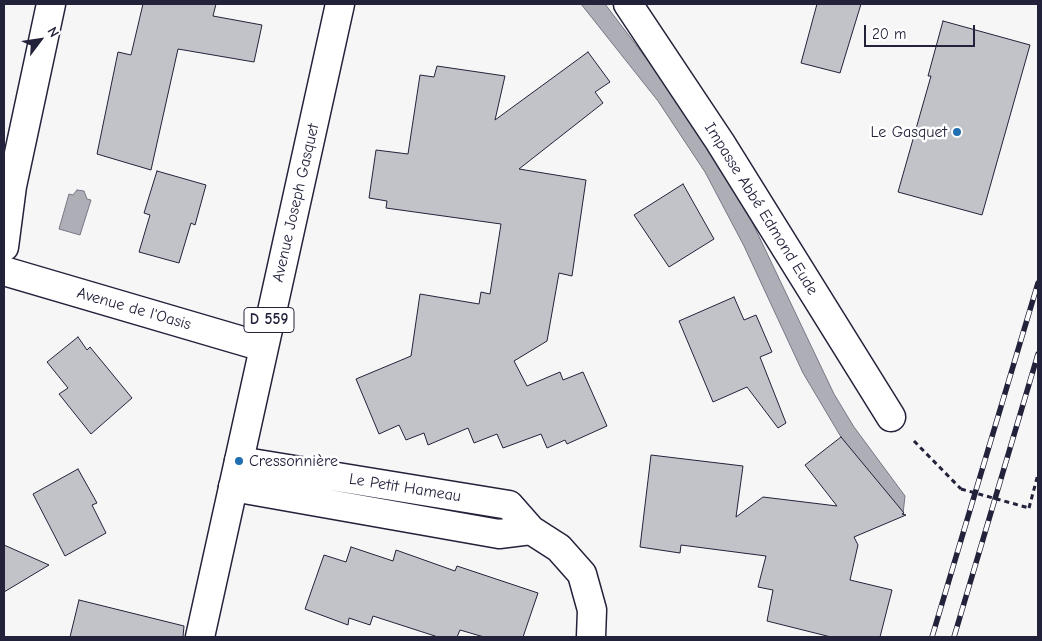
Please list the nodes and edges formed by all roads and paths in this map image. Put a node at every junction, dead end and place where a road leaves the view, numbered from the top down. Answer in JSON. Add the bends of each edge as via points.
{"nodes":[{"id":1,"x":50,"y":4,"type":"edge"},
{"id":2,"x":340,"y":4,"type":"edge"},
{"id":3,"x":628,"y":4,"type":"edge"},
{"id":4,"x":4,"y":247,"type":"edge"},
{"id":5,"x":4,"y":271,"type":"edge"},
{"id":6,"x":263,"y":347,"type":"junction"},
{"id":7,"x":891,"y":417,"type":"joint"},
{"id":8,"x":236,"y":474,"type":"junction"},
{"id":9,"x":1038,"y":474,"type":"edge"},
{"id":10,"x":200,"y":637,"type":"edge"},
{"id":11,"x":591,"y":637,"type":"edge"}],
"edges":[{"from":1,"to":4,"type":"street","via":[[12,186]]},
{"from":2,"to":6,"type":"street","name":"Avenue Joseph Gasquet","number":"D 559"},
{"from":3,"to":7,"type":"street","name":"Impasse Abbé Edmond Eude","via":[[725,151]]},
{"from":5,"to":6,"type":"street","name":"Avenue de l'Oasis"},
{"from":6,"to":8,"type":"street","name":"Avenue Joseph Gasquet","number":"D 559"},
{"from":7,"to":9,"type":"path","bridge":true,"via":[[961,489],[1028,508]]},
{"from":8,"to":10,"type":"street","name":"Avenue Joseph Gasquet","number":"D 559"},
{"from":8,"to":11,"type":"street","name":"Le Petit Hameau","via":[[509,505],[531,530],[559,548],[582,574],[592,610]]}]}
